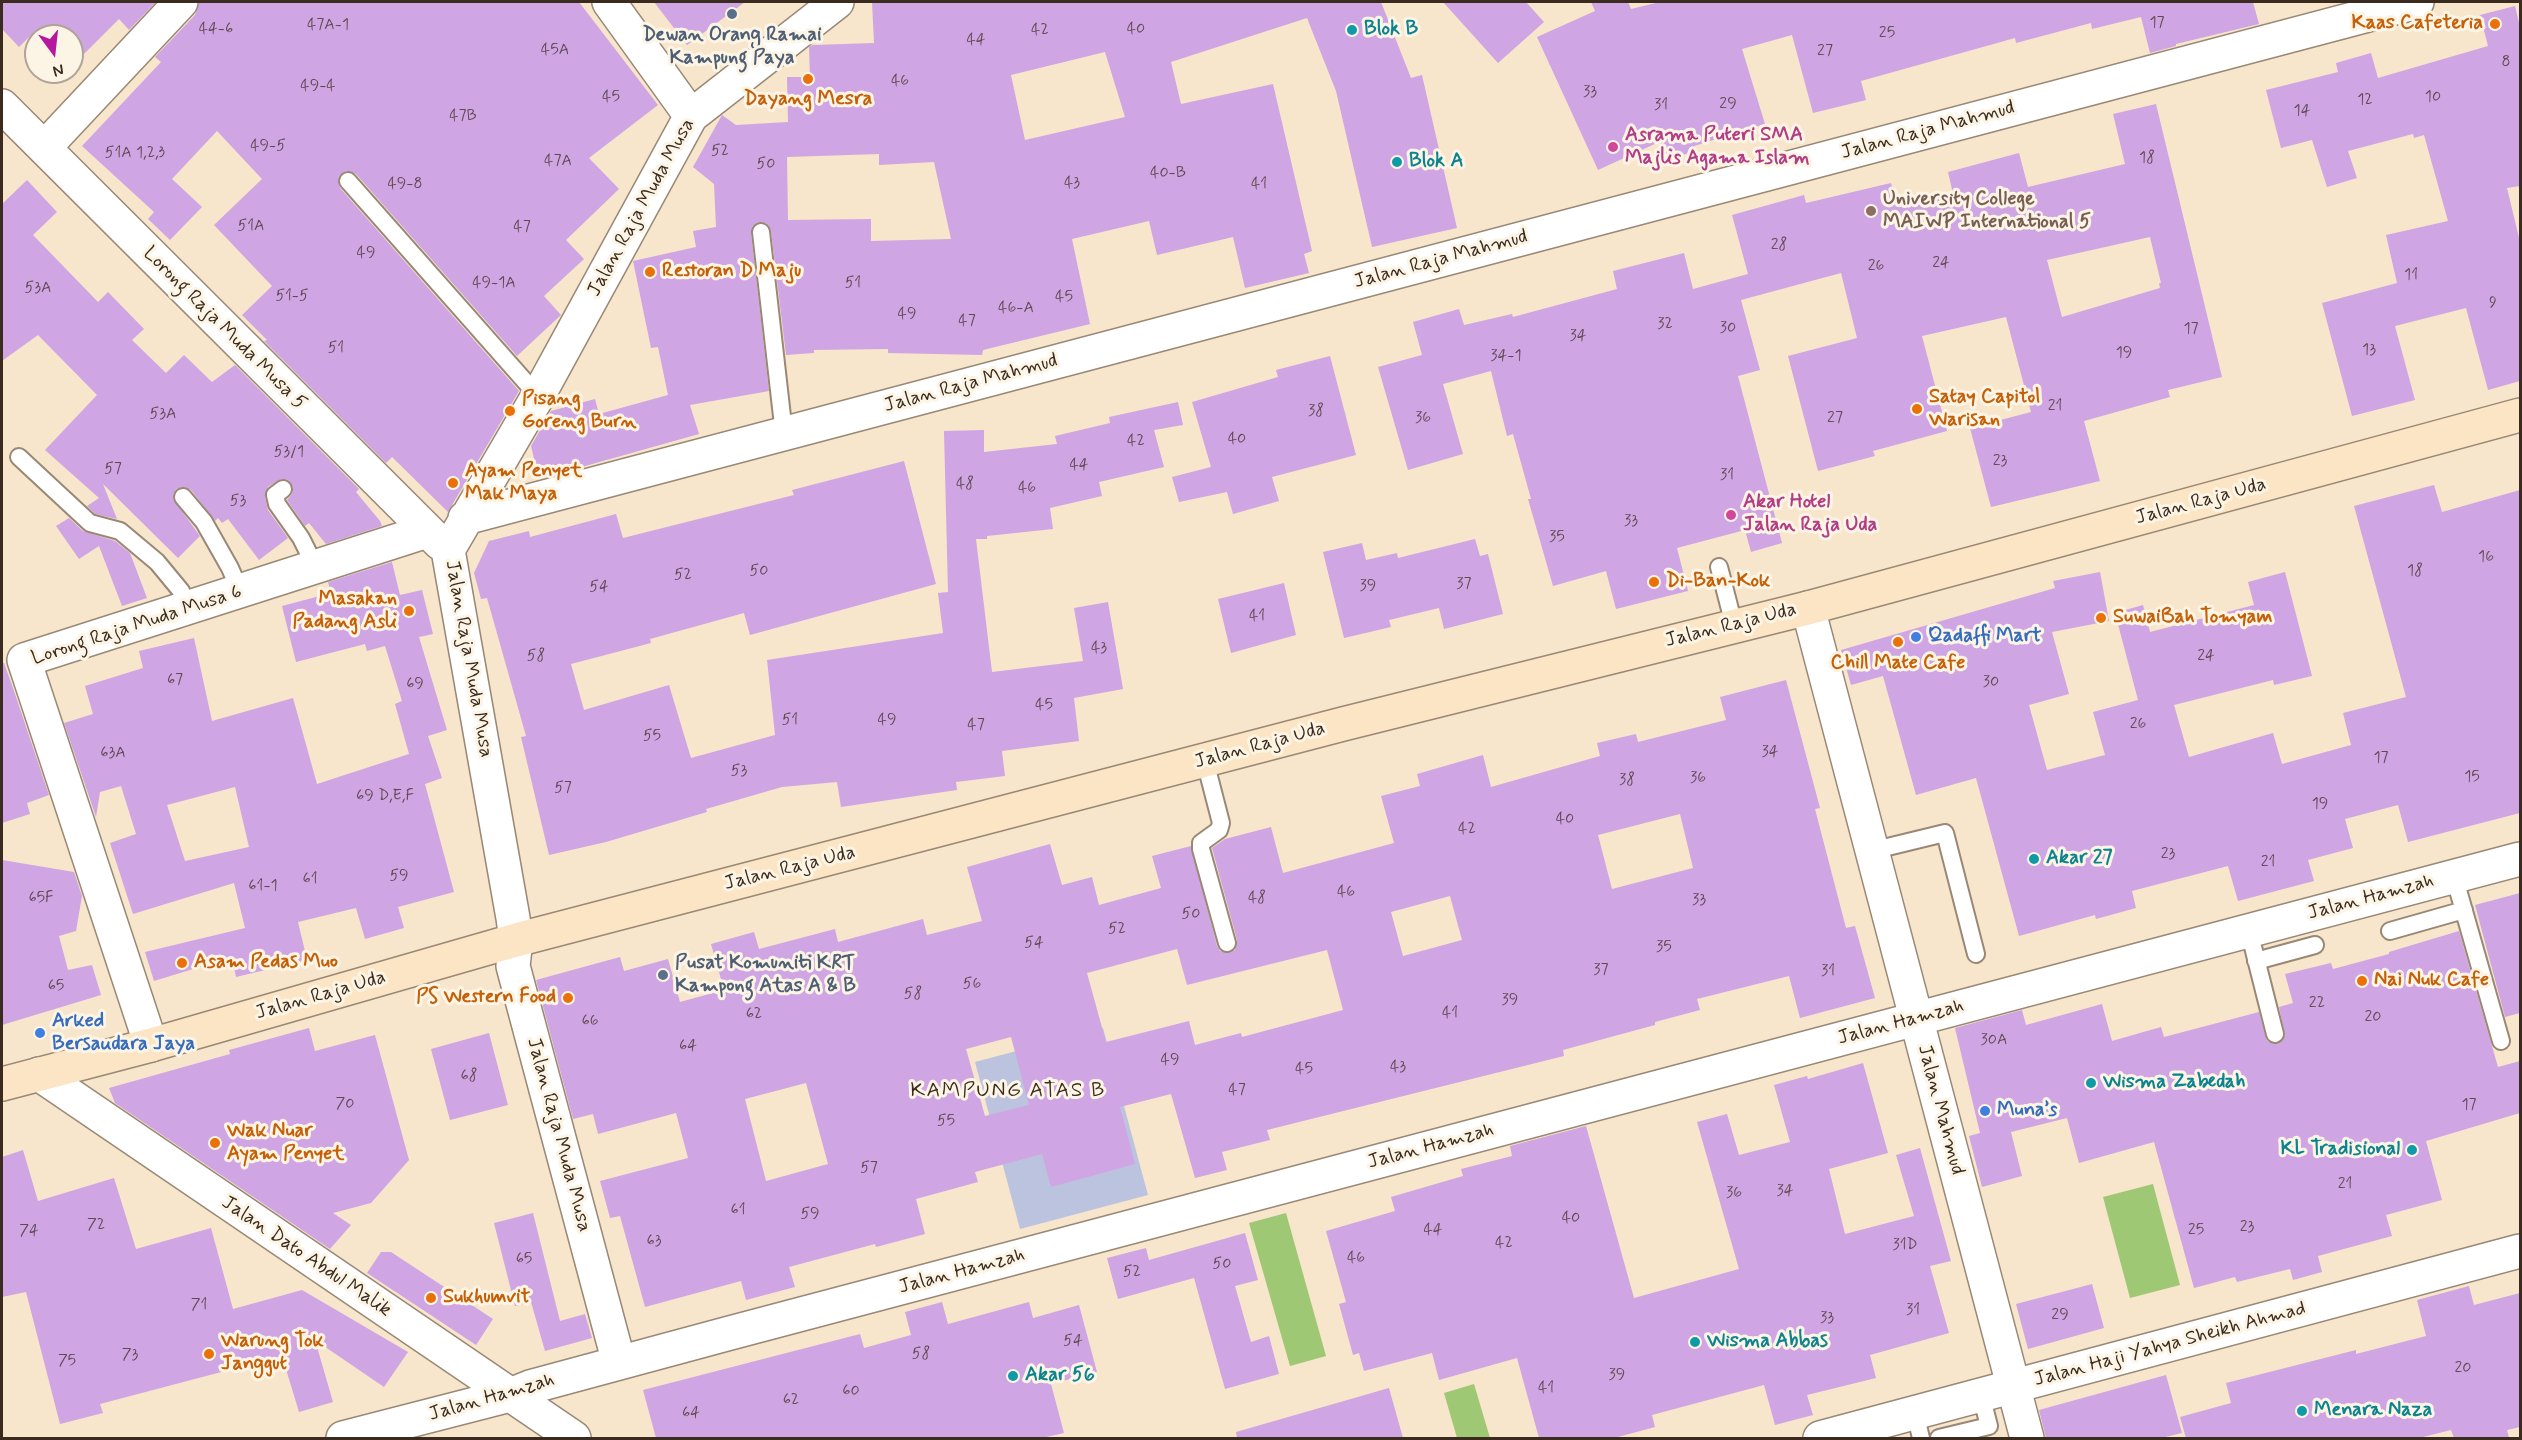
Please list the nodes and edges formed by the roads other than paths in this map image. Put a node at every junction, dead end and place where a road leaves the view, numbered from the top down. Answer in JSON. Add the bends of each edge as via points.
{"nodes":[{"id":1,"x":181,"y":2,"type":"edge"},
{"id":2,"x":609,"y":2,"type":"edge"},
{"id":3,"x":837,"y":2,"type":"edge"},
{"id":4,"x":2417,"y":2,"type":"edge"},
{"id":5,"x":2,"y":106,"type":"edge"},
{"id":6,"x":691,"y":116,"type":"junction"},
{"id":7,"x":44,"y":148,"type":"junction"},
{"id":8,"x":348,"y":181,"type":"dead end"},
{"id":9,"x":761,"y":232,"type":"dead end"},
{"id":10,"x":538,"y":396,"type":"junction"},
{"id":11,"x":2520,"y":415,"type":"edge"},
{"id":12,"x":784,"y":434,"type":"junction"},
{"id":13,"x":19,"y":457,"type":"dead end"},
{"id":14,"x":283,"y":489,"type":"dead end"},
{"id":15,"x":183,"y":497,"type":"dead end"},
{"id":16,"x":465,"y":518,"type":"junction"},
{"id":17,"x":438,"y":541,"type":"junction"},
{"id":18,"x":1719,"y":567,"type":"dead end"},
{"id":19,"x":316,"y":568,"type":"junction"},
{"id":20,"x":240,"y":591,"type":"junction"},
{"id":21,"x":188,"y":608,"type":"junction"},
{"id":22,"x":1808,"y":608,"type":"junction"},
{"id":23,"x":1734,"y":625,"type":"junction"},
{"id":24,"x":1205,"y":761,"type":"junction"},
{"id":25,"x":1871,"y":851,"type":"junction"},
{"id":26,"x":2520,"y":859,"type":"edge"},
{"id":27,"x":2454,"y":876,"type":"junction"},
{"id":28,"x":2464,"y":910,"type":"junction"},
{"id":29,"x":2390,"y":931,"type":"dead end"},
{"id":30,"x":516,"y":940,"type":"junction"},
{"id":31,"x":1227,"y":943,"type":"dead end"},
{"id":32,"x":2314,"y":945,"type":"dead end"},
{"id":33,"x":2253,"y":946,"type":"junction"},
{"id":34,"x":1976,"y":954,"type":"dead end"},
{"id":35,"x":1916,"y":1019,"type":"junction"},
{"id":36,"x":2275,"y":1034,"type":"dead end"},
{"id":37,"x":2501,"y":1041,"type":"dead end"},
{"id":38,"x":151,"y":1045,"type":"junction"},
{"id":39,"x":39,"y":1074,"type":"junction"},
{"id":40,"x":2,"y":1084,"type":"edge"},
{"id":41,"x":2520,"y":1251,"type":"edge"},
{"id":42,"x":619,"y":1363,"type":"junction"},
{"id":43,"x":2013,"y":1387,"type":"junction"},
{"id":44,"x":510,"y":1395,"type":"junction"},
{"id":45,"x":1981,"y":1395,"type":"junction"},
{"id":46,"x":1918,"y":1426,"type":"edge"},
{"id":47,"x":343,"y":1438,"type":"edge"},
{"id":48,"x":574,"y":1438,"type":"edge"},
{"id":49,"x":1820,"y":1438,"type":"edge"},
{"id":50,"x":1939,"y":1438,"type":"edge"},
{"id":51,"x":2027,"y":1438,"type":"edge"}],
"edges":[{"from":1,"to":7,"type":"street"},
{"from":2,"to":6,"type":"street"},
{"from":3,"to":6,"type":"street","name":"Jalan Raja Muda Musa"},
{"from":4,"to":12,"type":"street","name":"Jalan Raja Mahmud"},
{"from":5,"to":7,"type":"street","name":"Lorong Raja Muda Musa 5"},
{"from":6,"to":10,"type":"street","name":"Jalan Raja Muda Musa"},
{"from":7,"to":17,"type":"street","name":"Lorong Raja Muda Musa 5"},
{"from":8,"to":10,"type":"lane"},
{"from":9,"to":12,"type":"lane"},
{"from":10,"to":16,"type":"street","name":"Jalan Raja Muda Musa"},
{"from":11,"to":22,"type":"street","name":"Jalan Raja Uda"},
{"from":12,"to":16,"type":"street","name":"Jalan Raja Mahmud"},
{"from":13,"to":21,"type":"lane","via":[[90,523],[120,531],[156,562],[181,591]]},
{"from":14,"to":19,"type":"lane","via":[[275,495],[277,504]]},
{"from":15,"to":20,"type":"lane","via":[[204,522]]},
{"from":16,"to":17,"type":"street","name":"Jalan Raja Muda Musa"},
{"from":17,"to":19,"type":"street","name":"Lorong Raja Muda Musa 6"},
{"from":17,"to":30,"type":"street","name":"Jalan Raja Muda Musa","via":[[486,756]]},
{"from":18,"to":23,"type":"lane"},
{"from":19,"to":20,"type":"street","name":"Lorong Raja Muda Musa 6"},
{"from":20,"to":21,"type":"street","name":"Lorong Raja Muda Musa 6"},
{"from":21,"to":38,"type":"street","name":"Lorong Raja Muda Musa 6","via":[[24,660]]},
{"from":22,"to":23,"type":"street","name":"Jalan Raja Uda"},
{"from":22,"to":25,"type":"street","name":"Jalan Mahmud"},
{"from":23,"to":24,"type":"street","name":"Jalan Raja Uda"},
{"from":24,"to":30,"type":"street","name":"Jalan Raja Uda"},
{"from":24,"to":31,"type":"lane","via":[[1221,823],[1219,830],[1201,843],[1201,849]]},
{"from":25,"to":34,"type":"lane","via":[[1945,832]]},
{"from":25,"to":35,"type":"street","name":"Jalan Mahmud"},
{"from":26,"to":27,"type":"street","name":"Jalan Hamzah"},
{"from":27,"to":28,"type":"lane"},
{"from":27,"to":33,"type":"street","name":"Jalan Hamzah"},
{"from":28,"to":29,"type":"lane"},
{"from":28,"to":37,"type":"lane"},
{"from":30,"to":38,"type":"street","name":"Jalan Raja Uda"},
{"from":30,"to":42,"type":"street","name":"Jalan Raja Muda Musa","via":[[513,966]]},
{"from":32,"to":33,"type":"lane"},
{"from":33,"to":35,"type":"street","name":"Jalan Hamzah"},
{"from":33,"to":36,"type":"lane"},
{"from":35,"to":42,"type":"street","name":"Jalan Hamzah"},
{"from":35,"to":43,"type":"street","name":"Jalan Mahmud"},
{"from":38,"to":39,"type":"street","name":"Jalan Raja Uda"},
{"from":39,"to":40,"type":"street","name":"Jalan Raja Uda"},
{"from":39,"to":44,"type":"street","name":"Jalan Dato Abdul Malik"},
{"from":41,"to":43,"type":"street","name":"Jalan Haji Yahya Sheikh Ahmad"},
{"from":42,"to":44,"type":"street","name":"Jalan Hamzah"},
{"from":43,"to":45,"type":"street","name":"Jalan Haji Yahya Sheikh Ahmad"},
{"from":43,"to":51,"type":"street","name":"Jalan Mahmud"},
{"from":44,"to":47,"type":"street","name":"Jalan Hamzah"},
{"from":44,"to":48,"type":"street","name":"Jalan Dato Abdul Malik"},
{"from":45,"to":46,"type":"street","name":"Jalan Haji Yahya Sheikh Ahmad"},
{"from":45,"to":50,"type":"lane","via":[[1989,1426]]},
{"from":46,"to":49,"type":"street","name":"Jalan Haji Yahya Sheikh Ahmad"}]}
